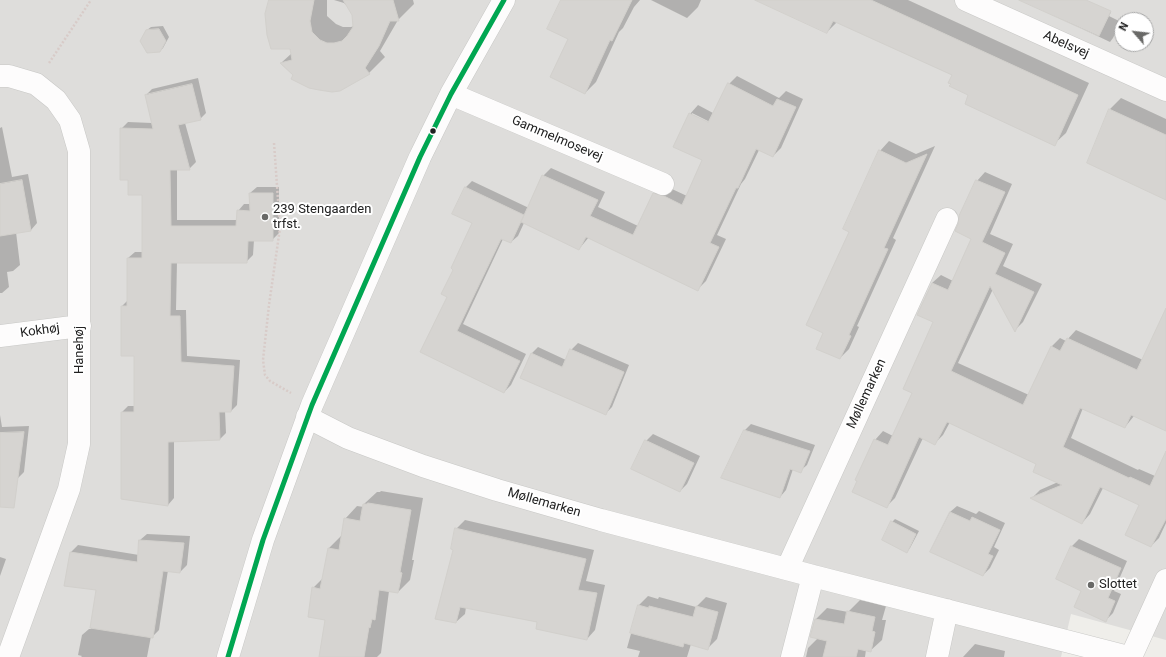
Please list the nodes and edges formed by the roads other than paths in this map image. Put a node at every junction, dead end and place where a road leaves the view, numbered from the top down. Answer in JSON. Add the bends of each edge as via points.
{"nodes":[{"id":1,"x":504,"y":0,"type":"edge"},
{"id":2,"x":966,"y":0,"type":"edge"},
{"id":3,"x":0,"y":76,"type":"edge"},
{"id":4,"x":1166,"y":90,"type":"edge"},
{"id":5,"x":451,"y":94,"type":"junction"},
{"id":6,"x":663,"y":184,"type":"dead end"},
{"id":7,"x":947,"y":219,"type":"dead end"},
{"id":8,"x":80,"y":326,"type":"junction"},
{"id":9,"x":0,"y":336,"type":"edge"},
{"id":10,"x":310,"y":411,"type":"junction"},
{"id":11,"x":787,"y":569,"type":"junction"},
{"id":12,"x":813,"y":576,"type":"junction"},
{"id":13,"x":1166,"y":580,"type":"edge"},
{"id":14,"x":948,"y":610,"type":"junction"},
{"id":15,"x":8,"y":657,"type":"edge"},
{"id":16,"x":228,"y":657,"type":"edge"},
{"id":17,"x":792,"y":657,"type":"edge"},
{"id":18,"x":936,"y":657,"type":"edge"},
{"id":19,"x":1129,"y":657,"type":"edge"}],
"edges":[{"from":1,"to":5,"type":"street"},
{"from":2,"to":4,"type":"street","name":"Abelsvej"},
{"from":3,"to":8,"type":"street","name":"Hanehøj","via":[[36,84],[56,100],[70,120],[79,151]]},
{"from":5,"to":6,"type":"street","name":"Gammelmosevej"},
{"from":5,"to":10,"type":"street","via":[[420,157]]},
{"from":7,"to":11,"type":"street","name":"Møllemarken"},
{"from":8,"to":9,"type":"street","name":"Kokhøj"},
{"from":8,"to":15,"type":"street","name":"Hanehøj","via":[[79,444],[70,489]]},
{"from":10,"to":11,"type":"street","name":"Møllemarken","via":[[348,438],[423,466],[601,520]]},
{"from":10,"to":16,"type":"street","via":[[263,540]]},
{"from":11,"to":12,"type":"street","name":"Møllemarken"},
{"from":12,"to":14,"type":"street","name":"Møllemarken"},
{"from":12,"to":17,"type":"street"},
{"from":13,"to":19,"type":"street"},
{"from":14,"to":18,"type":"street"},
{"from":14,"to":19,"type":"street","name":"Møllemarken"}]}
